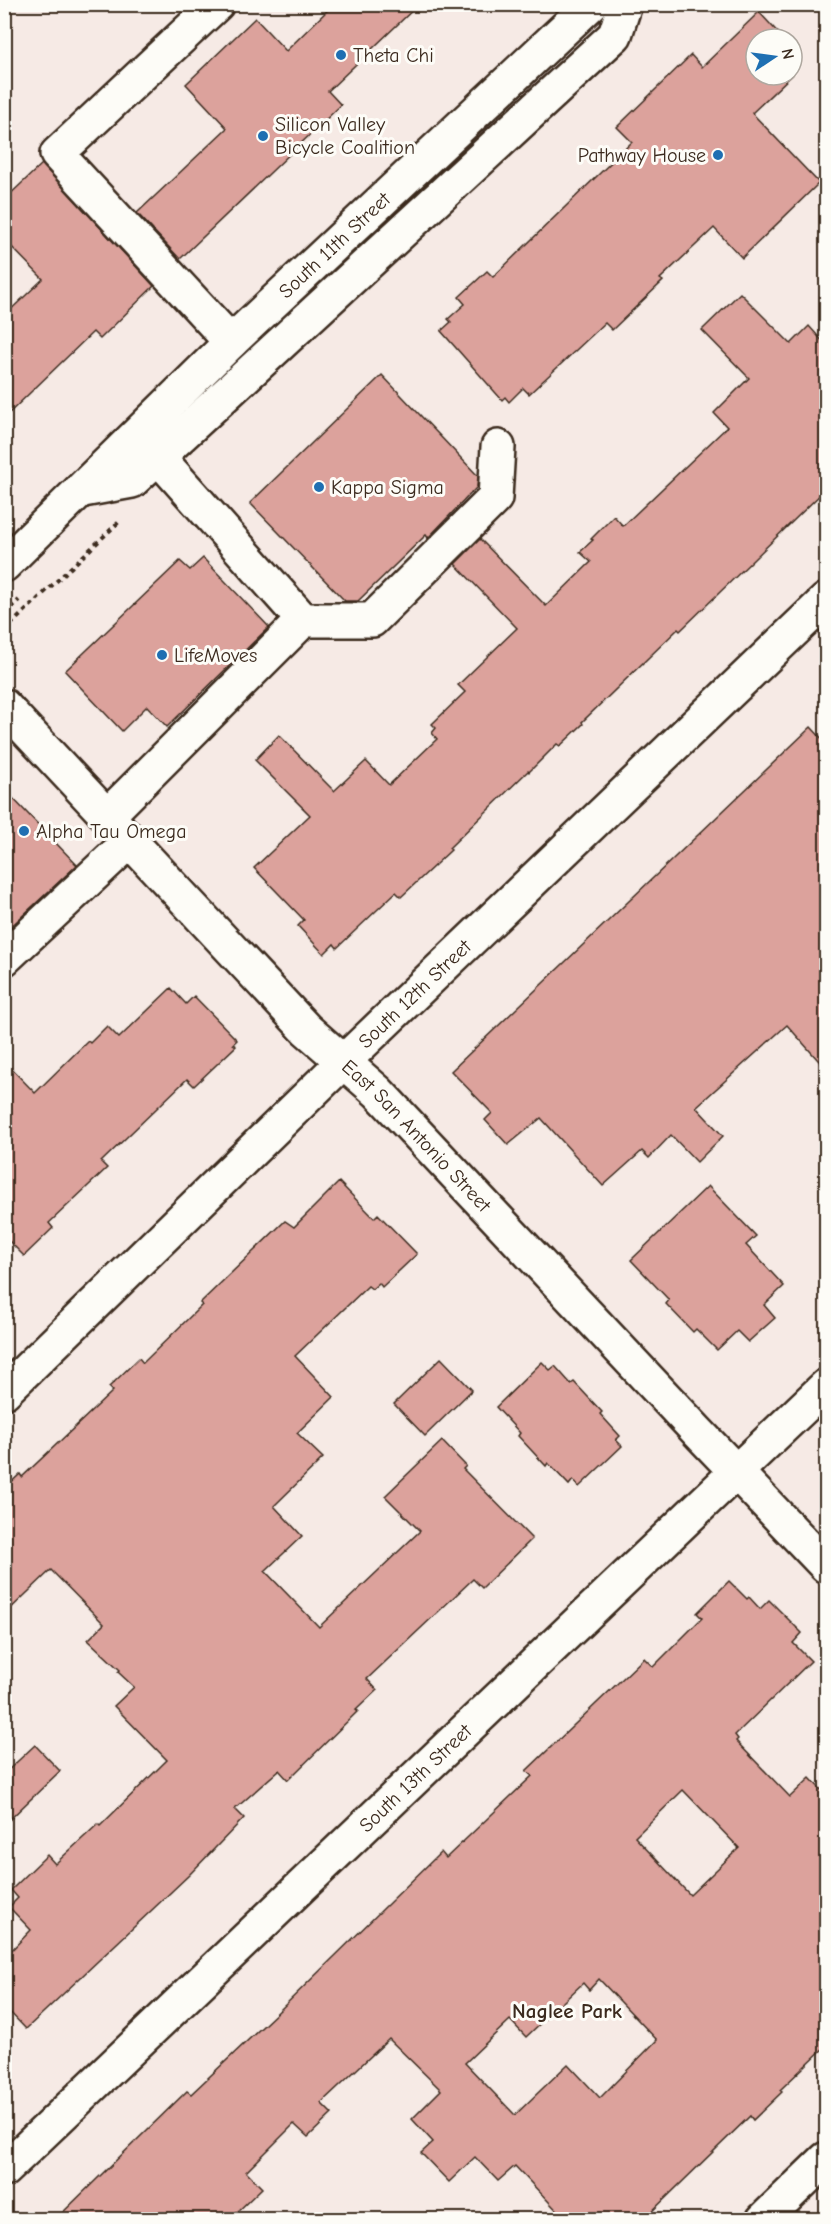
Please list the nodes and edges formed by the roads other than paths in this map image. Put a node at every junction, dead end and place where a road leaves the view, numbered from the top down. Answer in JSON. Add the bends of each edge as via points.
{"nodes":[{"id":1,"x":217,"y":4,"type":"edge"},
{"id":2,"x":591,"y":4,"type":"edge"},
{"id":3,"x":625,"y":4,"type":"edge"},
{"id":4,"x":231,"y":342,"type":"junction"},
{"id":5,"x":498,"y":447,"type":"dead end"},
{"id":6,"x":158,"y":457,"type":"junction"},
{"id":7,"x":83,"y":490,"type":"junction"},
{"id":8,"x":4,"y":564,"type":"edge"},
{"id":9,"x":826,"y":600,"type":"edge"},
{"id":10,"x":303,"y":620,"type":"junction"},
{"id":11,"x":4,"y":706,"type":"edge"},
{"id":12,"x":107,"y":816,"type":"junction"},
{"id":13,"x":130,"y":841,"type":"junction"},
{"id":14,"x":4,"y":959,"type":"edge"},
{"id":15,"x":343,"y":1062,"type":"junction"},
{"id":16,"x":826,"y":1386,"type":"edge"},
{"id":17,"x":4,"y":1392,"type":"edge"},
{"id":18,"x":736,"y":1472,"type":"junction"},
{"id":19,"x":826,"y":1566,"type":"edge"},
{"id":20,"x":826,"y":2159,"type":"edge"},
{"id":21,"x":4,"y":2170,"type":"edge"},
{"id":22,"x":763,"y":2220,"type":"edge"}],
"edges":[{"from":1,"to":4,"type":"street","via":[[57,154]]},
{"from":2,"to":4,"type":"street","name":"South 11th Street"},
{"from":3,"to":6,"type":"street","name":"South 11th Street","via":[[615,35]]},
{"from":4,"to":7,"type":"street","name":"South 11th Street"},
{"from":5,"to":10,"type":"street","via":[[495,498],[372,620]]},
{"from":6,"to":7,"type":"street","name":"South 11th Street","via":[[132,481]]},
{"from":6,"to":10,"type":"street"},
{"from":7,"to":8,"type":"street","name":"South 11th Street"},
{"from":9,"to":15,"type":"street","name":"South 12th Street"},
{"from":10,"to":12,"type":"street"},
{"from":11,"to":12,"type":"street","name":"East San Antonio Street"},
{"from":12,"to":13,"type":"street","name":"East San Antonio Street"},
{"from":13,"to":14,"type":"street"},
{"from":13,"to":15,"type":"street","name":"East San Antonio Street","via":[[306,1029]]},
{"from":15,"to":17,"type":"street","name":"South 12th Street"},
{"from":15,"to":18,"type":"street","name":"East San Antonio Street","via":[[378,1092]]},
{"from":16,"to":18,"type":"street","name":"South 13th Street"},
{"from":18,"to":19,"type":"street","name":"East San Antonio Street"},
{"from":18,"to":21,"type":"street","name":"South 13th Street"},
{"from":20,"to":22,"type":"street"}]}
